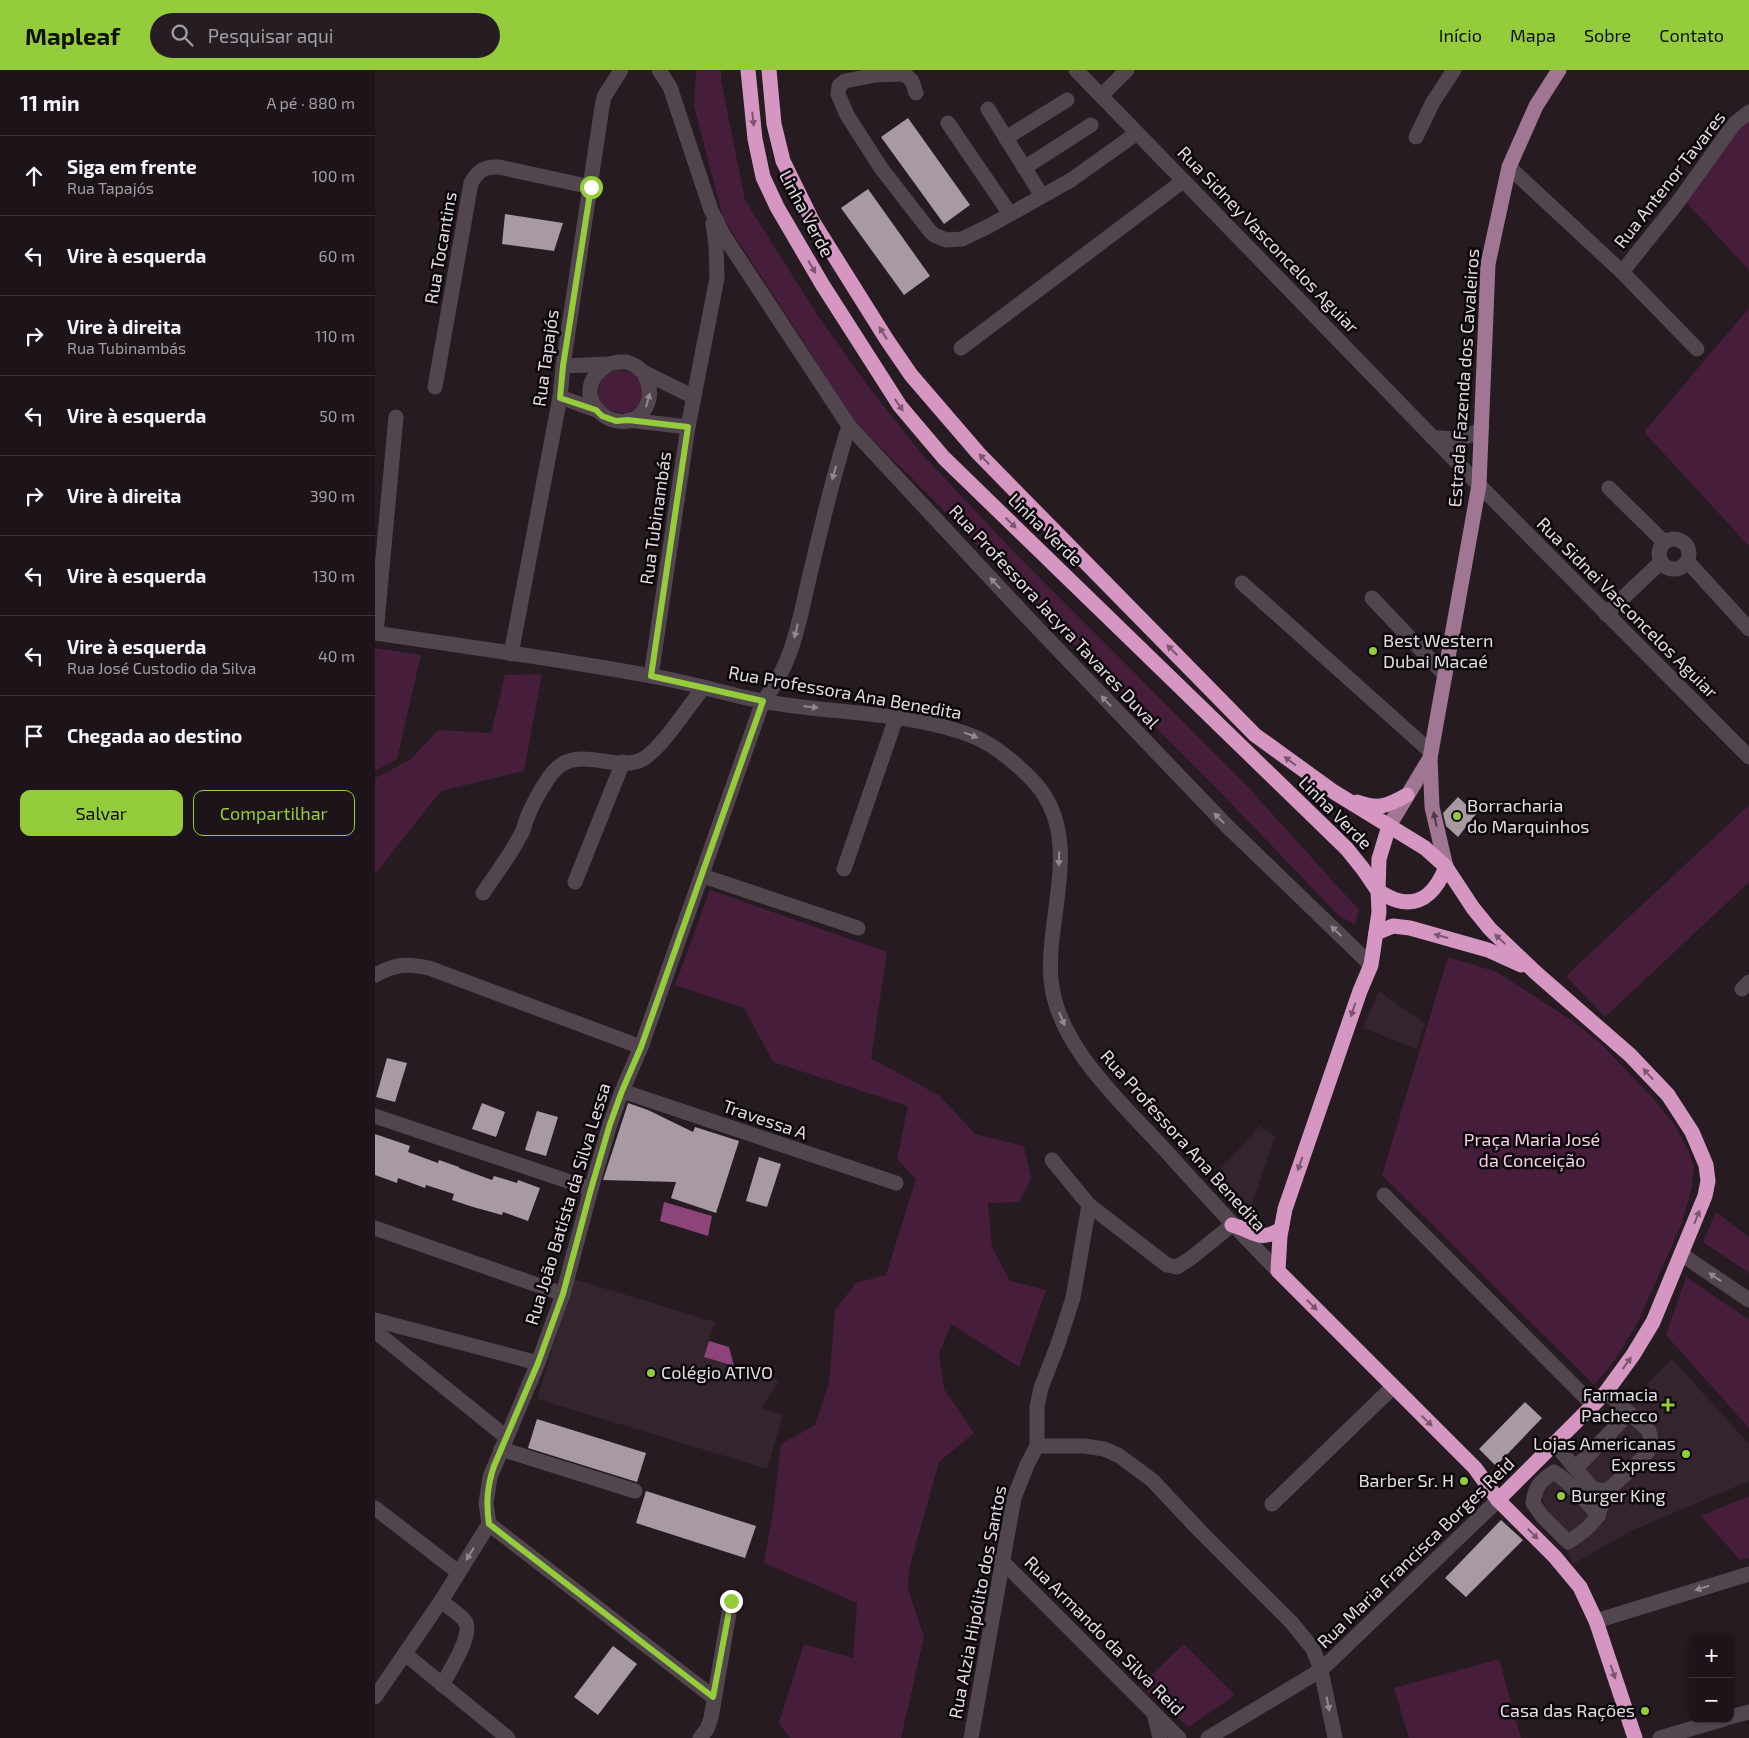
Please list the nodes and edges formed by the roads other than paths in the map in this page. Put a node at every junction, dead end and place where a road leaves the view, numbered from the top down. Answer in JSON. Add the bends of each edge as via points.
{"nodes":[{"id":1,"x":621,"y":70,"type":"edge"},
{"id":2,"x":660,"y":70,"type":"edge"},
{"id":3,"x":748,"y":70,"type":"edge"},
{"id":4,"x":769,"y":70,"type":"edge"},
{"id":5,"x":1076,"y":70,"type":"edge"},
{"id":6,"x":1127,"y":70,"type":"edge"},
{"id":7,"x":1454,"y":70,"type":"edge"},
{"id":8,"x":1559,"y":70,"type":"edge"},
{"id":9,"x":916,"y":93,"type":"dead end"},
{"id":10,"x":1101,"y":96,"type":"junction"},
{"id":11,"x":1067,"y":100,"type":"dead end"},
{"id":12,"x":988,"y":109,"type":"dead end"},
{"id":13,"x":1749,"y":112,"type":"edge"},
{"id":14,"x":949,"y":123,"type":"dead end"},
{"id":15,"x":1091,"y":125,"type":"dead end"},
{"id":16,"x":1137,"y":133,"type":"junction"},
{"id":17,"x":1415,"y":137,"type":"dead end"},
{"id":18,"x":1006,"y":138,"type":"junction"},
{"id":19,"x":1509,"y":167,"type":"junction"},
{"id":20,"x":1024,"y":168,"type":"junction"},
{"id":21,"x":1183,"y":181,"type":"junction"},
{"id":22,"x":591,"y":187,"type":"junction"},
{"id":23,"x":1042,"y":196,"type":"junction"},
{"id":24,"x":711,"y":210,"type":"junction"},
{"id":25,"x":1010,"y":214,"type":"junction"},
{"id":26,"x":745,"y":267,"type":"junction"},
{"id":27,"x":1622,"y":272,"type":"junction"},
{"id":28,"x":717,"y":278,"type":"junction"},
{"id":29,"x":961,"y":348,"type":"dead end"},
{"id":30,"x":1697,"y":349,"type":"dead end"},
{"id":31,"x":609,"y":364,"type":"junction"},
{"id":32,"x":563,"y":366,"type":"junction"},
{"id":33,"x":643,"y":372,"type":"junction"},
{"id":34,"x":435,"y":387,"type":"dead end"},
{"id":35,"x":560,"y":398,"type":"junction"},
{"id":36,"x":694,"y":398,"type":"junction"},
{"id":37,"x":596,"y":410,"type":"junction"},
{"id":38,"x":395,"y":418,"type":"dead end"},
{"id":39,"x":628,"y":420,"type":"junction"},
{"id":40,"x":849,"y":426,"type":"junction"},
{"id":41,"x":688,"y":427,"type":"junction"},
{"id":42,"x":1482,"y":427,"type":"junction"},
{"id":43,"x":1432,"y":437,"type":"junction"},
{"id":44,"x":1479,"y":485,"type":"junction"},
{"id":45,"x":1609,"y":488,"type":"dead end"},
{"id":46,"x":1664,"y":542,"type":"junction"},
{"id":47,"x":1661,"y":562,"type":"junction"},
{"id":48,"x":1688,"y":562,"type":"junction"},
{"id":49,"x":1242,"y":583,"type":"dead end"},
{"id":50,"x":1372,"y":598,"type":"dead end"},
{"id":51,"x":1606,"y":614,"type":"junction"},
{"id":52,"x":1749,"y":629,"type":"edge"},
{"id":53,"x":375,"y":633,"type":"edge"},
{"id":54,"x":511,"y":654,"type":"junction"},
{"id":55,"x":1444,"y":674,"type":"junction"},
{"id":56,"x":651,"y":676,"type":"junction"},
{"id":57,"x":704,"y":687,"type":"junction"},
{"id":58,"x":763,"y":701,"type":"junction"},
{"id":59,"x":896,"y":718,"type":"junction"},
{"id":60,"x":1431,"y":755,"type":"junction"},
{"id":61,"x":1749,"y":757,"type":"edge"},
{"id":62,"x":623,"y":762,"type":"junction"},
{"id":63,"x":1334,"y":792,"type":"junction"},
{"id":64,"x":1407,"y":795,"type":"junction"},
{"id":65,"x":1389,"y":826,"type":"junction"},
{"id":66,"x":1446,"y":867,"type":"junction"},
{"id":67,"x":843,"y":869,"type":"dead end"},
{"id":68,"x":703,"y":876,"type":"junction"},
{"id":69,"x":575,"y":882,"type":"dead end"},
{"id":70,"x":1378,"y":891,"type":"junction"},
{"id":71,"x":483,"y":893,"type":"dead end"},
{"id":72,"x":858,"y":928,"type":"dead end"},
{"id":73,"x":1376,"y":933,"type":"junction"},
{"id":74,"x":1371,"y":965,"type":"junction"},
{"id":75,"x":1535,"y":972,"type":"junction"},
{"id":76,"x":375,"y":975,"type":"edge"},
{"id":77,"x":641,"y":1047,"type":"junction"},
{"id":78,"x":622,"y":1091,"type":"junction"},
{"id":79,"x":375,"y":1116,"type":"edge"},
{"id":80,"x":1051,"y":1160,"type":"dead end"},
{"id":81,"x":896,"y":1184,"type":"dead end"},
{"id":82,"x":591,"y":1189,"type":"junction"},
{"id":83,"x":1384,"y":1195,"type":"dead end"},
{"id":84,"x":1089,"y":1205,"type":"junction"},
{"id":85,"x":1232,"y":1225,"type":"junction"},
{"id":86,"x":375,"y":1228,"type":"edge"},
{"id":87,"x":1281,"y":1229,"type":"junction"},
{"id":88,"x":1681,"y":1254,"type":"junction"},
{"id":89,"x":1278,"y":1271,"type":"junction"},
{"id":90,"x":563,"y":1294,"type":"junction"},
{"id":91,"x":1749,"y":1300,"type":"edge"},
{"id":92,"x":375,"y":1320,"type":"edge"},
{"id":93,"x":375,"y":1331,"type":"edge"},
{"id":94,"x":538,"y":1363,"type":"junction"},
{"id":95,"x":1393,"y":1388,"type":"junction"},
{"id":96,"x":1606,"y":1392,"type":"junction"},
{"id":97,"x":1593,"y":1404,"type":"junction"},
{"id":98,"x":1629,"y":1413,"type":"junction"},
{"id":99,"x":504,"y":1443,"type":"junction"},
{"id":100,"x":1554,"y":1443,"type":"junction"},
{"id":101,"x":1037,"y":1446,"type":"junction"},
{"id":102,"x":1475,"y":1468,"type":"junction"},
{"id":103,"x":1531,"y":1468,"type":"junction"},
{"id":104,"x":1576,"y":1468,"type":"junction"},
{"id":105,"x":1544,"y":1478,"type":"junction"},
{"id":106,"x":635,"y":1491,"type":"dead end"},
{"id":107,"x":1607,"y":1491,"type":"junction"},
{"id":108,"x":1498,"y":1500,"type":"junction"},
{"id":109,"x":1272,"y":1504,"type":"dead end"},
{"id":110,"x":375,"y":1508,"type":"edge"},
{"id":111,"x":1599,"y":1515,"type":"junction"},
{"id":112,"x":489,"y":1524,"type":"junction"},
{"id":113,"x":1001,"y":1560,"type":"junction"},
{"id":114,"x":458,"y":1572,"type":"junction"},
{"id":115,"x":1749,"y":1574,"type":"edge"},
{"id":116,"x":441,"y":1601,"type":"junction"},
{"id":117,"x":731,"y":1601,"type":"dead end"},
{"id":118,"x":1595,"y":1621,"type":"junction"},
{"id":119,"x":405,"y":1654,"type":"junction"},
{"id":120,"x":1321,"y":1670,"type":"junction"},
{"id":121,"x":442,"y":1684,"type":"junction"},
{"id":122,"x":375,"y":1697,"type":"edge"},
{"id":123,"x":713,"y":1697,"type":"junction"},
{"id":124,"x":1154,"y":1712,"type":"junction"},
{"id":125,"x":1749,"y":1712,"type":"edge"},
{"id":126,"x":1734,"y":1716,"type":"edge"},
{"id":127,"x":1711,"y":1723,"type":"edge"},
{"id":128,"x":509,"y":1738,"type":"edge"},
{"id":129,"x":700,"y":1738,"type":"edge"},
{"id":130,"x":971,"y":1738,"type":"edge"},
{"id":131,"x":1160,"y":1738,"type":"edge"},
{"id":132,"x":1179,"y":1738,"type":"edge"},
{"id":133,"x":1208,"y":1738,"type":"edge"},
{"id":134,"x":1335,"y":1738,"type":"edge"},
{"id":135,"x":1635,"y":1738,"type":"edge"},
{"id":136,"x":1660,"y":1738,"type":"edge"}],
"edges":[{"from":1,"to":22,"type":"street","name":"Rua Tapajós","via":[[604,97]]},
{"from":2,"to":24,"type":"street","name":"Rua Professora Jacyra Tavares Duval","via":[[670,87]]},
{"from":3,"to":70,"type":"highway","name":"Linha Verde","one_way":true,"via":[[755,139],[763,177],[822,284],[899,406],[944,458],[1347,849]]},
{"from":63,"to":4,"type":"highway","name":"Linha Verde","one_way":true,"via":[[1255,735],[979,454],[911,375],[813,222],[783,161],[774,124]]},
{"from":5,"to":10,"type":"street","name":"Rua Sidney Vasconcelos Aguiar"},
{"from":6,"to":10,"type":"street"},
{"from":7,"to":17,"type":"street"},
{"from":8,"to":19,"type":"main road","name":"Estrada Fazenda dos Cavaleiros","via":[[1536,106]]},
{"from":9,"to":25,"type":"street","via":[[912,81],[902,74],[845,81],[839,86],[838,94],[847,115],[881,168],[934,235],[946,240],[962,239]]},
{"from":10,"to":16,"type":"street","name":"Rua Sidney Vasconcelos Aguiar"},
{"from":11,"to":18,"type":"street"},
{"from":12,"to":18,"type":"street"},
{"from":13,"to":27,"type":"street","name":"Rua Antenor Tavares","via":[[1734,124]]},
{"from":14,"to":25,"type":"street"},
{"from":15,"to":20,"type":"street"},
{"from":16,"to":21,"type":"street","name":"Rua Sidney Vasconcelos Aguiar"},
{"from":16,"to":23,"type":"street","via":[[1071,180]]},
{"from":18,"to":20,"type":"street"},
{"from":19,"to":27,"type":"street"},
{"from":19,"to":42,"type":"main road","name":"Estrada Fazenda dos Cavaleiros","via":[[1488,264]]},
{"from":20,"to":23,"type":"street"},
{"from":21,"to":29,"type":"street"},
{"from":21,"to":43,"type":"street","name":"Rua Sidney Vasconcelos Aguiar"},
{"from":22,"to":32,"type":"street","name":"Rua Tapajós"},
{"from":22,"to":34,"type":"street","name":"Rua Tocantins","via":[[499,167],[488,166],[477,172],[471,183]]},
{"from":23,"to":25,"type":"street"},
{"from":24,"to":26,"type":"street","name":"Rua Professora Jacyra Tavares Duval"},
{"from":24,"to":28,"type":"street","name":"Rua Professora Jacyra Tavares Duval"},
{"from":26,"to":28,"type":"street","via":[[731,262],[723,267]]},
{"from":26,"to":40,"type":"street","name":"Rua Professora Jacyra Tavares Duval"},
{"from":27,"to":30,"type":"street"},
{"from":28,"to":36,"type":"street","name":"Rua Tubinambás"},
{"from":31,"to":32,"type":"street"},
{"from":31,"to":33,"type":"street","via":[[627,362]]},
{"from":31,"to":37,"type":"street","via":[[601,369],[591,384],[590,393]]},
{"from":32,"to":35,"type":"street","name":"Rua Tapajós"},
{"from":33,"to":36,"type":"street"},
{"from":39,"to":33,"type":"street","one_way":true,"via":[[645,409],[649,400],[650,390]]},
{"from":35,"to":37,"type":"street"},
{"from":35,"to":54,"type":"street","name":"Rua Tapajós"},
{"from":36,"to":41,"type":"street","name":"Rua Tubinambás"},
{"from":37,"to":39,"type":"street","via":[[608,419]]},
{"from":38,"to":53,"type":"street"},
{"from":39,"to":41,"type":"street"},
{"from":40,"to":58,"type":"street","name":"Rua João Batista da Silva Lessa","one_way":true,"via":[[833,476],[792,649],[779,679]]},
{"from":74,"to":40,"type":"street","name":"Rua Professora Jacyra Tavares Duval","one_way":true,"via":[[1227,826]]},
{"from":41,"to":56,"type":"street","name":"Rua Tubinambás"},
{"from":42,"to":43,"type":"street","via":[[1457,440]]},
{"from":42,"to":44,"type":"main road","name":"Estrada Fazenda dos Cavaleiros"},
{"from":43,"to":44,"type":"street","name":"Rua Sidney Vasconcelos Aguiar"},
{"from":44,"to":51,"type":"street","name":"Rua Sidnei Vasconcelos Aguiar"},
{"from":44,"to":55,"type":"main road","name":"Estrada Fazenda dos Cavaleiros"},
{"from":45,"to":46,"type":"street"},
{"from":46,"to":47,"type":"street","via":[[1659,552]]},
{"from":46,"to":48,"type":"street","via":[[1681,540],[1688,546]]},
{"from":47,"to":48,"type":"street","via":[[1675,570]]},
{"from":47,"to":51,"type":"street"},
{"from":48,"to":52,"type":"street"},
{"from":49,"to":60,"type":"street"},
{"from":50,"to":55,"type":"street"},
{"from":51,"to":61,"type":"street","name":"Rua Sidnei Vasconcelos Aguiar"},
{"from":53,"to":54,"type":"street","name":"Rua Professora Ana Benedita"},
{"from":54,"to":56,"type":"street","name":"Rua Professora Ana Benedita"},
{"from":55,"to":60,"type":"main road","name":"Estrada Fazenda dos Cavaleiros"},
{"from":56,"to":57,"type":"street","name":"Rua Professora Ana Benedita"},
{"from":57,"to":58,"type":"street","name":"Rua Professora Ana Benedita"},
{"from":57,"to":62,"type":"street","via":[[654,751],[642,759]]},
{"from":58,"to":59,"type":"street","name":"Rua Professora Ana Benedita","one_way":true},
{"from":58,"to":68,"type":"street","name":"Rua João Batista da Silva Lessa"},
{"from":59,"to":67,"type":"street"},
{"from":59,"to":85,"type":"street","name":"Rua Professora Ana Benedita","one_way":true,"via":[[955,730],[994,746],[1045,796],[1056,818],[1060,842],[1051,980],[1056,1004],[1067,1030],[1089,1067]]},
{"from":60,"to":64,"type":"main road","name":"Estrada Fazenda dos Cavaleiros"},
{"from":66,"to":60,"type":"main road","name":"Estrada Fazenda dos Cavaleiros","one_way":true,"via":[[1433,807]]},
{"from":62,"to":69,"type":"street"},
{"from":62,"to":71,"type":"street","via":[[571,760],[557,768],[549,776],[520,837]]},
{"from":63,"to":64,"type":"highway","via":[[1359,803],[1380,806],[1388,806]]},
{"from":63,"to":65,"type":"highway","name":"Linha Verde"},
{"from":64,"to":65,"type":"main road","name":"Estrada Fazenda dos Cavaleiros"},
{"from":65,"to":66,"type":"highway","name":"Rua Maria Francisca Borges Reid","via":[[1425,848]]},
{"from":65,"to":70,"type":"highway","via":[[1379,859]]},
{"from":66,"to":70,"type":"highway","via":[[1435,890],[1424,898],[1396,900]]},
{"from":75,"to":66,"type":"highway","name":"Rua Maria Francisca Borges Reid","one_way":true,"via":[[1490,929]]},
{"from":68,"to":72,"type":"street"},
{"from":68,"to":77,"type":"street","name":"Rua João Batista da Silva Lessa"},
{"from":70,"to":73,"type":"highway"},
{"from":73,"to":74,"type":"highway"},
{"from":75,"to":73,"type":"highway","name":"Rua Maria Francisca Borges Reid","one_way":true,"via":[[1488,950],[1410,928],[1393,926]]},
{"from":74,"to":87,"type":"highway","one_way":true,"via":[[1285,1209]]},
{"from":88,"to":75,"type":"highway","name":"Rua Maria Francisca Borges Reid","one_way":true,"via":[[1708,1181],[1707,1165],[1692,1132],[1668,1095],[1630,1055]]},
{"from":76,"to":77,"type":"street","via":[[399,965],[429,968]]},
{"from":77,"to":78,"type":"street","name":"Rua João Batista da Silva Lessa"},
{"from":78,"to":81,"type":"street","name":"Travessa A"},
{"from":78,"to":82,"type":"street","name":"Rua João Batista da Silva Lessa"},
{"from":79,"to":82,"type":"street"},
{"from":80,"to":84,"type":"street"},
{"from":82,"to":90,"type":"street","name":"Rua João Batista da Silva Lessa"},
{"from":83,"to":97,"type":"street"},
{"from":84,"to":85,"type":"street","via":[[1167,1265],[1177,1268]]},
{"from":84,"to":101,"type":"street","name":"Rua Alzia Hipólito dos Santos","via":[[1073,1298],[1041,1388],[1037,1407]]},
{"from":85,"to":87,"type":"highway","via":[[1263,1236]]},
{"from":85,"to":89,"type":"street","name":"Rua Professora Ana Benedita"},
{"from":86,"to":90,"type":"street"},
{"from":87,"to":89,"type":"highway"},
{"from":91,"to":88,"type":"street","one_way":true},
{"from":96,"to":88,"type":"highway","name":"Rua Maria Francisca Borges Reid","one_way":true,"via":[[1653,1322]]},
{"from":89,"to":95,"type":"highway","name":"Rua Professora Ana Benedita","one_way":true},
{"from":90,"to":94,"type":"street","name":"Rua João Batista da Silva Lessa"},
{"from":92,"to":94,"type":"street"},
{"from":93,"to":99,"type":"street"},
{"from":94,"to":99,"type":"street","name":"Rua João Batista da Silva Lessa"},
{"from":95,"to":102,"type":"highway","name":"Rua Professora Ana Benedita","one_way":true},
{"from":95,"to":109,"type":"street"},
{"from":96,"to":97,"type":"highway","name":"Rua Maria Francisca Borges Reid"},
{"from":96,"to":98,"type":"street"},
{"from":97,"to":100,"type":"highway","name":"Rua Maria Francisca Borges Reid"},
{"from":98,"to":104,"type":"street"},
{"from":98,"to":107,"type":"street","via":[[1649,1431],[1651,1446]]},
{"from":99,"to":106,"type":"street"},
{"from":99,"to":112,"type":"street","name":"Rua João Batista da Silva Lessa","via":[[487,1491]]},
{"from":100,"to":103,"type":"highway","name":"Rua Maria Francisca Borges Reid"},
{"from":100,"to":104,"type":"street"},
{"from":101,"to":113,"type":"street","name":"Rua Alzia Hipólito dos Santos","via":[[1014,1498]]},
{"from":101,"to":120,"type":"street","via":[[1104,1449],[1134,1465],[1292,1623],[1313,1649]]},
{"from":102,"to":103,"type":"highway","via":[[1501,1482],[1515,1480]]},
{"from":102,"to":108,"type":"highway","name":"Rua Professora Ana Benedita"},
{"from":103,"to":105,"type":"street"},
{"from":103,"to":108,"type":"highway","name":"Rua Maria Francisca Borges Reid"},
{"from":104,"to":107,"type":"street","via":[[1593,1489]]},
{"from":105,"to":111,"type":"street","via":[[1553,1472]]},
{"from":105,"to":111,"type":"street","via":[[1534,1490],[1533,1503],[1568,1542],[1587,1529]]},
{"from":107,"to":111,"type":"street"},
{"from":108,"to":118,"type":"highway","name":"Rua Professora Ana Benedita","one_way":true,"via":[[1580,1587]]},
{"from":108,"to":120,"type":"street","name":"Rua Maria Francisca Borges Reid"},
{"from":110,"to":114,"type":"street"},
{"from":112,"to":114,"type":"street","one_way":true},
{"from":112,"to":123,"type":"street"},
{"from":113,"to":124,"type":"street","name":"Rua Armando da Silva Reid"},
{"from":113,"to":130,"type":"street","name":"Rua Alzia Hipólito dos Santos"},
{"from":114,"to":116,"type":"street"},
{"from":115,"to":118,"type":"street","one_way":true},
{"from":116,"to":119,"type":"street"},
{"from":116,"to":121,"type":"street","via":[[465,1621],[468,1630]]},
{"from":117,"to":123,"type":"street"},
{"from":118,"to":135,"type":"highway","name":"Rua Professora Ana Benedita","one_way":true},
{"from":119,"to":121,"type":"street"},
{"from":119,"to":122,"type":"street"},
{"from":120,"to":133,"type":"street","name":"Rua Maria Francisca Borges Reid"},
{"from":120,"to":134,"type":"street","one_way":true},
{"from":121,"to":128,"type":"street"},
{"from":123,"to":129,"type":"street","via":[[711,1718]]},
{"from":124,"to":131,"type":"street"},
{"from":124,"to":132,"type":"street","name":"Rua Armando da Silva Reid"},
{"from":125,"to":126,"type":"street"},
{"from":127,"to":136,"type":"street"}]}
